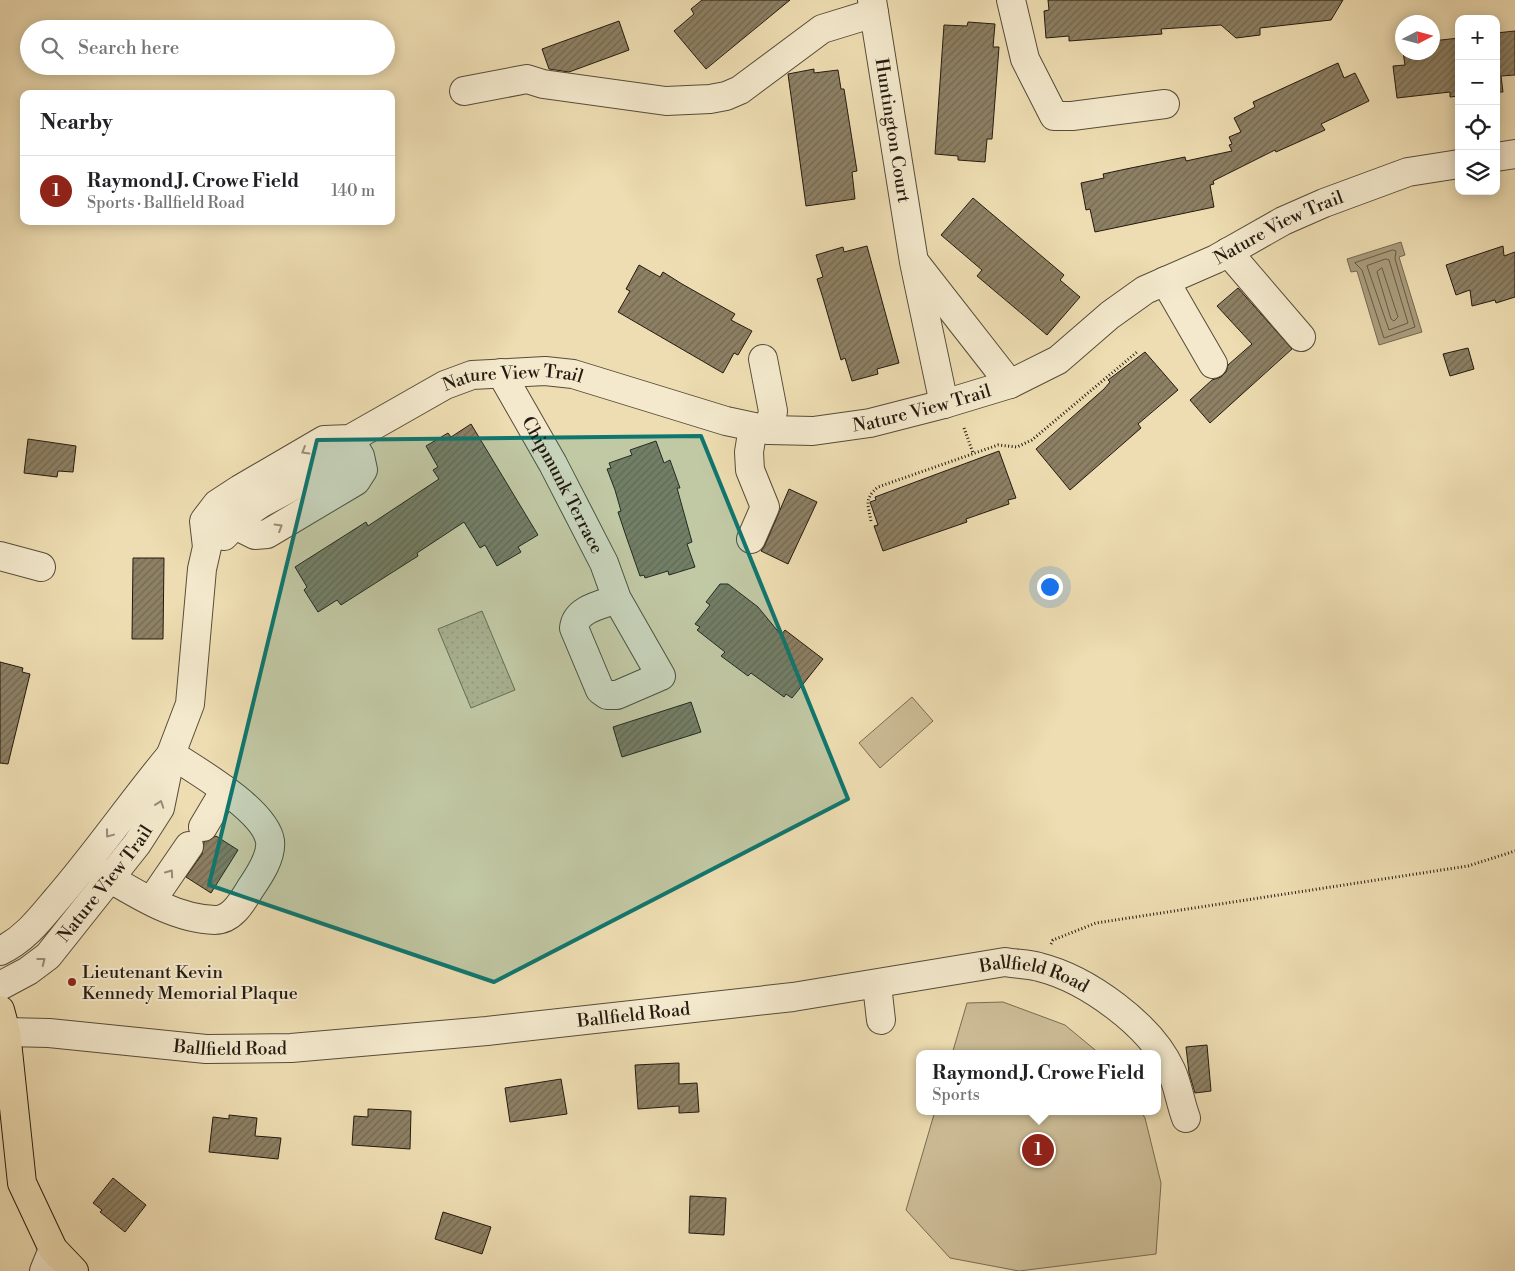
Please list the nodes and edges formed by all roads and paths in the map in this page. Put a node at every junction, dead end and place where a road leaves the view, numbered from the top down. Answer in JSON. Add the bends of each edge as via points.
{"nodes":[{"id":1,"x":1012,"y":0,"type":"edge"},
{"id":2,"x":873,"y":6,"type":"edge"},
{"id":3,"x":464,"y":92,"type":"dead end"},
{"id":4,"x":1165,"y":104,"type":"dead end"},
{"id":5,"x":1515,"y":154,"type":"edge"},
{"id":6,"x":1500,"y":156,"type":"edge"},
{"id":7,"x":1455,"y":165,"type":"edge"},
{"id":8,"x":1228,"y":252,"type":"junction"},
{"id":9,"x":914,"y":262,"type":"junction"},
{"id":10,"x":1164,"y":281,"type":"junction"},
{"id":11,"x":1301,"y":337,"type":"dead end"},
{"id":12,"x":1137,"y":352,"type":"dead end"},
{"id":13,"x":763,"y":359,"type":"dead end"},
{"id":14,"x":1213,"y":364,"type":"dead end"},
{"id":15,"x":501,"y":373,"type":"junction"},
{"id":16,"x":1010,"y":384,"type":"junction"},
{"id":17,"x":944,"y":404,"type":"junction"},
{"id":18,"x":761,"y":428,"type":"junction"},
{"id":19,"x":964,"y":428,"type":"dead end"},
{"id":20,"x":350,"y":439,"type":"junction"},
{"id":21,"x":973,"y":452,"type":"junction"},
{"id":22,"x":871,"y":521,"type":"dead end"},
{"id":23,"x":751,"y":539,"type":"dead end"},
{"id":24,"x":208,"y":547,"type":"junction"},
{"id":25,"x":0,"y":556,"type":"edge"},
{"id":26,"x":41,"y":567,"type":"dead end"},
{"id":27,"x":617,"y":599,"type":"dead end"},
{"id":28,"x":172,"y":754,"type":"junction"},
{"id":29,"x":225,"y":790,"type":"junction"},
{"id":30,"x":1515,"y":851,"type":"edge"},
{"id":31,"x":86,"y":864,"type":"junction"},
{"id":32,"x":110,"y":877,"type":"junction"},
{"id":33,"x":152,"y":900,"type":"junction"},
{"id":34,"x":0,"y":951,"type":"edge"},
{"id":35,"x":1039,"y":967,"type":"junction"},
{"id":36,"x":877,"y":985,"type":"junction"},
{"id":37,"x":0,"y":986,"type":"edge"},
{"id":38,"x":881,"y":1020,"type":"dead end"},
{"id":39,"x":3,"y":1021,"type":"edge"},
{"id":40,"x":1159,"y":1050,"type":"edge"},
{"id":41,"x":1161,"y":1053,"type":"edge"},
{"id":42,"x":1186,"y":1118,"type":"dead end"},
{"id":43,"x":49,"y":1260,"type":"edge"},
{"id":44,"x":74,"y":1271,"type":"edge"}],
"edges":[{"from":1,"to":4,"type":"street","via":[[1025,59],[1054,116]]},
{"from":2,"to":3,"type":"street","via":[[822,29],[740,90],[710,99],[666,101],[527,79]]},
{"from":2,"to":9,"type":"street","name":"Huntington Court"},
{"from":5,"to":6,"type":"street"},
{"from":7,"to":8,"type":"street","name":"Nature View Trail","via":[[1408,172],[1324,203],[1283,221]]},
{"from":8,"to":10,"type":"street","name":"Nature View Trail"},
{"from":8,"to":11,"type":"street"},
{"from":9,"to":16,"type":"street","name":"Huntington Court"},
{"from":9,"to":17,"type":"street","name":"Huntington Court"},
{"from":10,"to":14,"type":"street"},
{"from":10,"to":16,"type":"street","name":"Nature View Trail","via":[[1145,290],[1110,315],[1058,360]]},
{"from":12,"to":21,"type":"path","via":[[1032,440],[1017,447],[998,445]]},
{"from":13,"to":18,"type":"street","via":[[773,411]]},
{"from":15,"to":18,"type":"street","name":"Nature View Trail","via":[[546,371],[573,374],[726,421]]},
{"from":15,"to":20,"type":"street","name":"Nature View Trail","via":[[472,376],[445,385]]},
{"from":15,"to":27,"type":"street","name":"Chipmunk Terrace","via":[[604,563]]},
{"from":16,"to":17,"type":"street","name":"Nature View Trail"},
{"from":17,"to":18,"type":"street","name":"Nature View Trail","via":[[870,423],[812,431]]},
{"from":18,"to":23,"type":"street","via":[[749,452],[750,470],[765,507]]},
{"from":19,"to":21,"type":"path"},
{"from":24,"to":20,"type":"street","one_way":true,"via":[[260,504],[338,462]]},
{"from":20,"to":24,"type":"street","name":"Nature View Trail","one_way":true,"via":[[324,440],[217,504],[204,522]]},
{"from":21,"to":22,"type":"path","via":[[878,487],[869,494],[867,501]]},
{"from":24,"to":28,"type":"street","name":"Nature View Trail","via":[[202,569],[190,704]]},
{"from":25,"to":26,"type":"street"},
{"from":28,"to":29,"type":"street"},
{"from":28,"to":31,"type":"street","name":"Nature View Trail","one_way":true},
{"from":32,"to":28,"type":"street","name":"Nature View Trail","one_way":true,"via":[[160,808]]},
{"from":33,"to":29,"type":"street","one_way":true},
{"from":29,"to":33,"type":"street","via":[[262,823],[270,841],[264,868],[237,910],[218,920],[194,918]]},
{"from":30,"to":35,"type":"path","via":[[1468,866],[1096,923],[1053,940]]},
{"from":31,"to":32,"type":"street"},
{"from":31,"to":34,"type":"street","name":"Nature View Trail","via":[[28,932]]},
{"from":32,"to":33,"type":"street"},
{"from":37,"to":32,"type":"street","name":"Nature View Trail","one_way":true,"via":[[28,972],[48,956]]},
{"from":35,"to":36,"type":"street","name":"Ballfield Road","via":[[1005,962]]},
{"from":35,"to":40,"type":"street","name":"Ballfield Road","via":[[1082,984],[1119,1010]]},
{"from":36,"to":38,"type":"street"},
{"from":36,"to":39,"type":"street","name":"Ballfield Road","via":[[793,998],[487,1031],[291,1048],[206,1049],[50,1033]]},
{"from":39,"to":43,"type":"main road","via":[[22,1183]]},
{"from":41,"to":42,"type":"street","name":"Ballfield Road","via":[[1172,1071]]},
{"from":43,"to":44,"type":"main road"}]}
